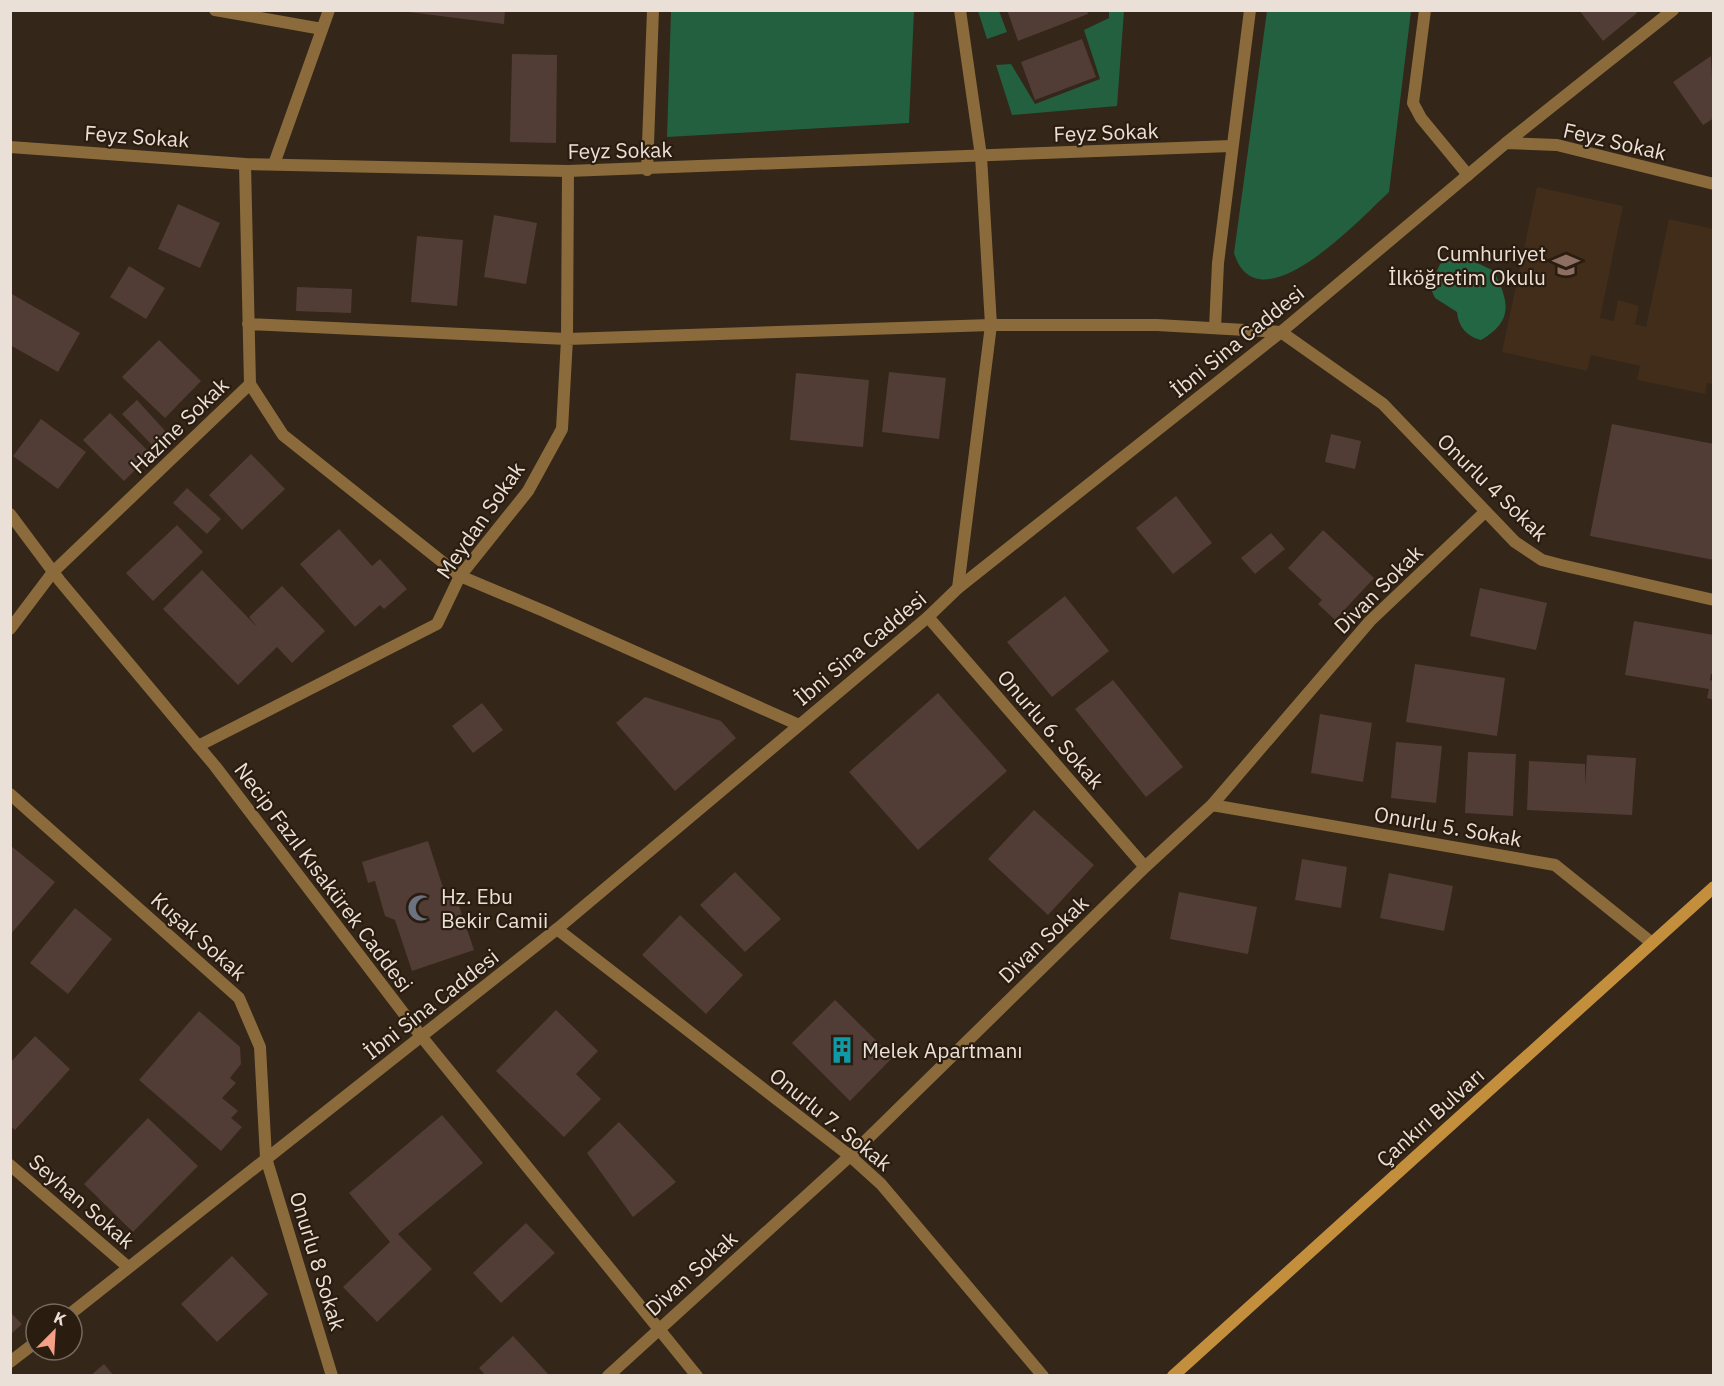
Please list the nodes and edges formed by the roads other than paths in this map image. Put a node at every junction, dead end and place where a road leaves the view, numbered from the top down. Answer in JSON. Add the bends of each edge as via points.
{"nodes":[{"id":1,"x":215,"y":10,"type":"edge"},
{"id":2,"x":329,"y":10,"type":"edge"},
{"id":3,"x":653,"y":10,"type":"edge"},
{"id":4,"x":960,"y":10,"type":"edge"},
{"id":5,"x":1250,"y":10,"type":"edge"},
{"id":6,"x":1425,"y":10,"type":"edge"},
{"id":7,"x":1673,"y":10,"type":"edge"},
{"id":8,"x":322,"y":29,"type":"junction"},
{"id":9,"x":1506,"y":143,"type":"junction"},
{"id":10,"x":1231,"y":146,"type":"junction"},
{"id":11,"x":10,"y":147,"type":"edge"},
{"id":12,"x":981,"y":156,"type":"junction"},
{"id":13,"x":245,"y":164,"type":"junction"},
{"id":14,"x":274,"y":164,"type":"junction"},
{"id":15,"x":647,"y":170,"type":"junction"},
{"id":16,"x":568,"y":171,"type":"junction"},
{"id":17,"x":1468,"y":175,"type":"junction"},
{"id":18,"x":1713,"y":184,"type":"edge"},
{"id":19,"x":248,"y":324,"type":"junction"},
{"id":20,"x":991,"y":325,"type":"junction"},
{"id":21,"x":1215,"y":328,"type":"junction"},
{"id":22,"x":1281,"y":332,"type":"junction"},
{"id":23,"x":567,"y":339,"type":"junction"},
{"id":24,"x":250,"y":384,"type":"junction"},
{"id":25,"x":1485,"y":512,"type":"junction"},
{"id":26,"x":10,"y":514,"type":"edge"},
{"id":27,"x":53,"y":572,"type":"junction"},
{"id":28,"x":460,"y":576,"type":"junction"},
{"id":29,"x":958,"y":588,"type":"junction"},
{"id":30,"x":1713,"y":600,"type":"edge"},
{"id":31,"x":928,"y":617,"type":"junction"},
{"id":32,"x":10,"y":629,"type":"edge"},
{"id":33,"x":800,"y":725,"type":"junction"},
{"id":34,"x":198,"y":746,"type":"junction"},
{"id":35,"x":10,"y":794,"type":"edge"},
{"id":36,"x":1212,"y":805,"type":"junction"},
{"id":37,"x":1145,"y":867,"type":"junction"},
{"id":38,"x":1713,"y":887,"type":"edge"},
{"id":39,"x":557,"y":929,"type":"junction"},
{"id":40,"x":1652,"y":943,"type":"junction"},
{"id":41,"x":421,"y":1036,"type":"junction"},
{"id":42,"x":850,"y":1156,"type":"junction"},
{"id":43,"x":266,"y":1158,"type":"junction"},
{"id":44,"x":10,"y":1165,"type":"edge"},
{"id":45,"x":128,"y":1267,"type":"junction"},
{"id":46,"x":84,"y":1303,"type":"edge"},
{"id":47,"x":658,"y":1329,"type":"junction"},
{"id":48,"x":24,"y":1351,"type":"edge"},
{"id":49,"x":10,"y":1362,"type":"edge"},
{"id":50,"x":332,"y":1376,"type":"edge"},
{"id":51,"x":608,"y":1376,"type":"edge"},
{"id":52,"x":697,"y":1376,"type":"edge"},
{"id":53,"x":1043,"y":1376,"type":"edge"},
{"id":54,"x":1173,"y":1376,"type":"edge"}],
"edges":[{"from":1,"to":8,"type":"street"},
{"from":2,"to":8,"type":"street"},
{"from":3,"to":15,"type":"street"},
{"from":4,"to":12,"type":"street"},
{"from":5,"to":10,"type":"street"},
{"from":6,"to":17,"type":"street","via":[[1413,103]]},
{"from":7,"to":9,"type":"street","name":"İbni Sina Caddesi"},
{"from":8,"to":14,"type":"street"},
{"from":9,"to":17,"type":"street","name":"İbni Sina Caddesi"},
{"from":9,"to":18,"type":"street","name":"Feyz Sokak","via":[[1557,146]]},
{"from":10,"to":12,"type":"street","name":"Feyz Sokak"},
{"from":10,"to":21,"type":"street"},
{"from":11,"to":13,"type":"street","name":"Feyz Sokak"},
{"from":12,"to":15,"type":"street","name":"Feyz Sokak"},
{"from":12,"to":20,"type":"street"},
{"from":13,"to":14,"type":"street","name":"Feyz Sokak"},
{"from":13,"to":19,"type":"street","name":"Hazine Sokak"},
{"from":14,"to":16,"type":"street","name":"Feyz Sokak"},
{"from":15,"to":16,"type":"street","name":"Feyz Sokak"},
{"from":16,"to":23,"type":"street","name":"Meydan Sokak"},
{"from":17,"to":22,"type":"street","name":"İbni Sina Caddesi"},
{"from":19,"to":23,"type":"street"},
{"from":19,"to":24,"type":"street","name":"Hazine Sokak"},
{"from":20,"to":21,"type":"street"},
{"from":20,"to":23,"type":"street"},
{"from":20,"to":29,"type":"street"},
{"from":21,"to":22,"type":"street"},
{"from":22,"to":25,"type":"street","name":"Onurlu 4 Sokak","via":[[1383,404]]},
{"from":22,"to":29,"type":"street","name":"İbni Sina Caddesi"},
{"from":23,"to":28,"type":"street","name":"Meydan Sokak","via":[[562,429],[528,491]]},
{"from":24,"to":27,"type":"street","name":"Hazine Sokak"},
{"from":24,"to":28,"type":"street","via":[[283,435]]},
{"from":25,"to":30,"type":"street","name":"Onurlu 4 Sokak","via":[[1515,542],[1542,560]]},
{"from":25,"to":36,"type":"street","name":"Divan Sokak","via":[[1370,621]]},
{"from":26,"to":27,"type":"street","name":"Necip Fazıl Kısakürek Caddesi"},
{"from":27,"to":32,"type":"street","name":"Hazine Sokak"},
{"from":27,"to":34,"type":"street","name":"Necip Fazıl Kısakürek Caddesi"},
{"from":28,"to":33,"type":"street"},
{"from":28,"to":34,"type":"street","name":"Meydan Sokak","via":[[437,624]]},
{"from":29,"to":31,"type":"street","name":"İbni Sina Caddesi"},
{"from":31,"to":33,"type":"street","name":"İbni Sina Caddesi"},
{"from":31,"to":37,"type":"street","name":"Onurlu 6. Sokak"},
{"from":33,"to":39,"type":"street","name":"İbni Sina Caddesi"},
{"from":34,"to":41,"type":"street","name":"Necip Fazıl Kısakürek Caddesi"},
{"from":35,"to":43,"type":"street","name":"Kuşak Sokak","via":[[239,998],[260,1047]]},
{"from":36,"to":37,"type":"street","name":"Divan Sokak"},
{"from":36,"to":40,"type":"street","name":"Onurlu 5. Sokak","via":[[1554,865]]},
{"from":37,"to":42,"type":"street","name":"Divan Sokak"},
{"from":38,"to":40,"type":"main road","name":"Çankırı Bulvarı"},
{"from":39,"to":41,"type":"street","name":"İbni Sina Caddesi"},
{"from":39,"to":42,"type":"street","name":"Onurlu 7. Sokak"},
{"from":40,"to":54,"type":"main road","name":"Çankırı Bulvarı"},
{"from":41,"to":43,"type":"street","name":"İbni Sina Caddesi"},
{"from":41,"to":47,"type":"street","name":"Necip Fazıl Kısakürek Caddesi"},
{"from":42,"to":47,"type":"street","name":"Divan Sokak"},
{"from":42,"to":53,"type":"street","name":"Onurlu 7. Sokak","via":[[881,1184]]},
{"from":43,"to":45,"type":"street","name":"İbni Sina Caddesi"},
{"from":43,"to":50,"type":"street","name":"Onurlu 8 Sokak"},
{"from":44,"to":45,"type":"street","name":"Seyhan Sokak"},
{"from":45,"to":46,"type":"street","name":"İbni Sina Caddesi"},
{"from":47,"to":51,"type":"street","name":"Divan Sokak"},
{"from":47,"to":52,"type":"street","name":"Necip Fazıl Kısakürek Caddesi"},
{"from":48,"to":49,"type":"street"}]}
